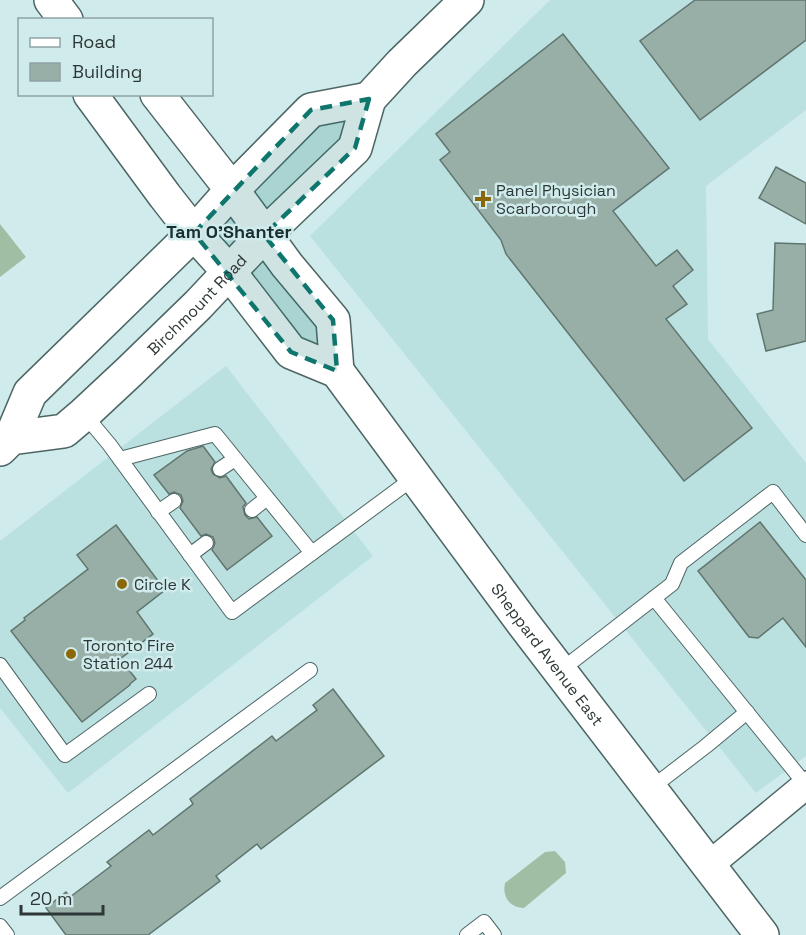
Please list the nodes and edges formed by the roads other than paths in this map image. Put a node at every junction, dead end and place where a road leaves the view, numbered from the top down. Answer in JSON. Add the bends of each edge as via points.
{"nodes":[{"id":1,"x":51,"y":0,"type":"edge"},
{"id":2,"x":467,"y":0,"type":"edge"},
{"id":3,"x":64,"y":18,"type":"edge"},
{"id":4,"x":91,"y":96,"type":"edge"},
{"id":5,"x":159,"y":96,"type":"edge"},
{"id":6,"x":369,"y":99,"type":"junction"},
{"id":7,"x":232,"y":190,"type":"junction"},
{"id":8,"x":194,"y":233,"type":"junction"},
{"id":9,"x":264,"y":235,"type":"junction"},
{"id":10,"x":230,"y":273,"type":"junction"},
{"id":11,"x":337,"y":371,"type":"junction"},
{"id":12,"x":84,"y":414,"type":"junction"},
{"id":13,"x":5,"y":444,"type":"edge"},
{"id":14,"x":120,"y":459,"type":"junction"},
{"id":15,"x":236,"y":459,"type":"junction"},
{"id":16,"x":220,"y":469,"type":"dead end"},
{"id":17,"x":415,"y":477,"type":"junction"},
{"id":18,"x":267,"y":498,"type":"junction"},
{"id":19,"x":174,"y":501,"type":"dead end"},
{"id":20,"x":252,"y":510,"type":"dead end"},
{"id":21,"x":158,"y":512,"type":"junction"},
{"id":22,"x":806,"y":535,"type":"edge"},
{"id":23,"x":206,"y":543,"type":"dead end"},
{"id":24,"x":312,"y":554,"type":"junction"},
{"id":25,"x":190,"y":555,"type":"junction"},
{"id":26,"x":654,"y":598,"type":"junction"},
{"id":27,"x":0,"y":665,"type":"edge"},
{"id":28,"x":310,"y":670,"type":"dead end"},
{"id":29,"x":560,"y":671,"type":"junction"},
{"id":30,"x":148,"y":694,"type":"dead end"},
{"id":31,"x":747,"y":712,"type":"junction"},
{"id":32,"x":806,"y":785,"type":"edge"},
{"id":33,"x":650,"y":789,"type":"junction"},
{"id":34,"x":708,"y":866,"type":"junction"},
{"id":35,"x":0,"y":898,"type":"edge"},
{"id":36,"x":0,"y":926,"type":"edge"},
{"id":37,"x":7,"y":935,"type":"edge"},
{"id":38,"x":467,"y":935,"type":"edge"},
{"id":39,"x":494,"y":935,"type":"edge"},
{"id":40,"x":762,"y":935,"type":"edge"}],
"edges":[{"from":1,"to":3,"type":"main road"},
{"from":2,"to":6,"type":"main road","name":"Birchmount Road"},
{"from":4,"to":8,"type":"main road"},
{"from":5,"to":7,"type":"main road"},
{"from":6,"to":7,"type":"main road","name":"Birchmount Road","via":[[311,110]]},
{"from":6,"to":9,"type":"main road","name":"Birchmount Road","via":[[355,148]]},
{"from":7,"to":8,"type":"main road","name":"Birchmount Road"},
{"from":7,"to":9,"type":"main road"},
{"from":8,"to":10,"type":"main road"},
{"from":8,"to":13,"type":"main road","name":"Birchmount Road","via":[[30,393]]},
{"from":9,"to":10,"type":"main road","name":"Birchmount Road"},
{"from":9,"to":11,"type":"main road","via":[[333,320]]},
{"from":10,"to":11,"type":"main road","via":[[291,352]]},
{"from":10,"to":12,"type":"main road","name":"Birchmount Road"},
{"from":11,"to":17,"type":"main road","name":"Sheppard Avenue East"},
{"from":12,"to":13,"type":"main road","name":"Birchmount Road","via":[[63,431]]},
{"from":12,"to":14,"type":"lane"},
{"from":14,"to":15,"type":"lane","via":[[215,434]]},
{"from":14,"to":21,"type":"lane"},
{"from":15,"to":16,"type":"lane"},
{"from":15,"to":18,"type":"lane"},
{"from":17,"to":24,"type":"lane"},
{"from":17,"to":29,"type":"main road","name":"Sheppard Avenue East"},
{"from":18,"to":20,"type":"lane"},
{"from":18,"to":24,"type":"lane"},
{"from":19,"to":21,"type":"lane"},
{"from":21,"to":25,"type":"lane"},
{"from":22,"to":26,"type":"lane","via":[[772,492],[681,563],[672,584]]},
{"from":23,"to":25,"type":"lane"},
{"from":24,"to":25,"type":"lane","via":[[232,612]]},
{"from":26,"to":29,"type":"lane"},
{"from":26,"to":31,"type":"lane"},
{"from":27,"to":30,"type":"lane","via":[[64,755]]},
{"from":28,"to":35,"type":"lane"},
{"from":29,"to":33,"type":"main road","name":"Sheppard Avenue East"},
{"from":31,"to":32,"type":"lane"},
{"from":31,"to":33,"type":"lane"},
{"from":32,"to":34,"type":"street"},
{"from":33,"to":34,"type":"main road","name":"Sheppard Avenue East"},
{"from":34,"to":40,"type":"main road","name":"Sheppard Avenue East"},
{"from":36,"to":37,"type":"lane"},
{"from":38,"to":39,"type":"lane","via":[[484,922]]}]}
